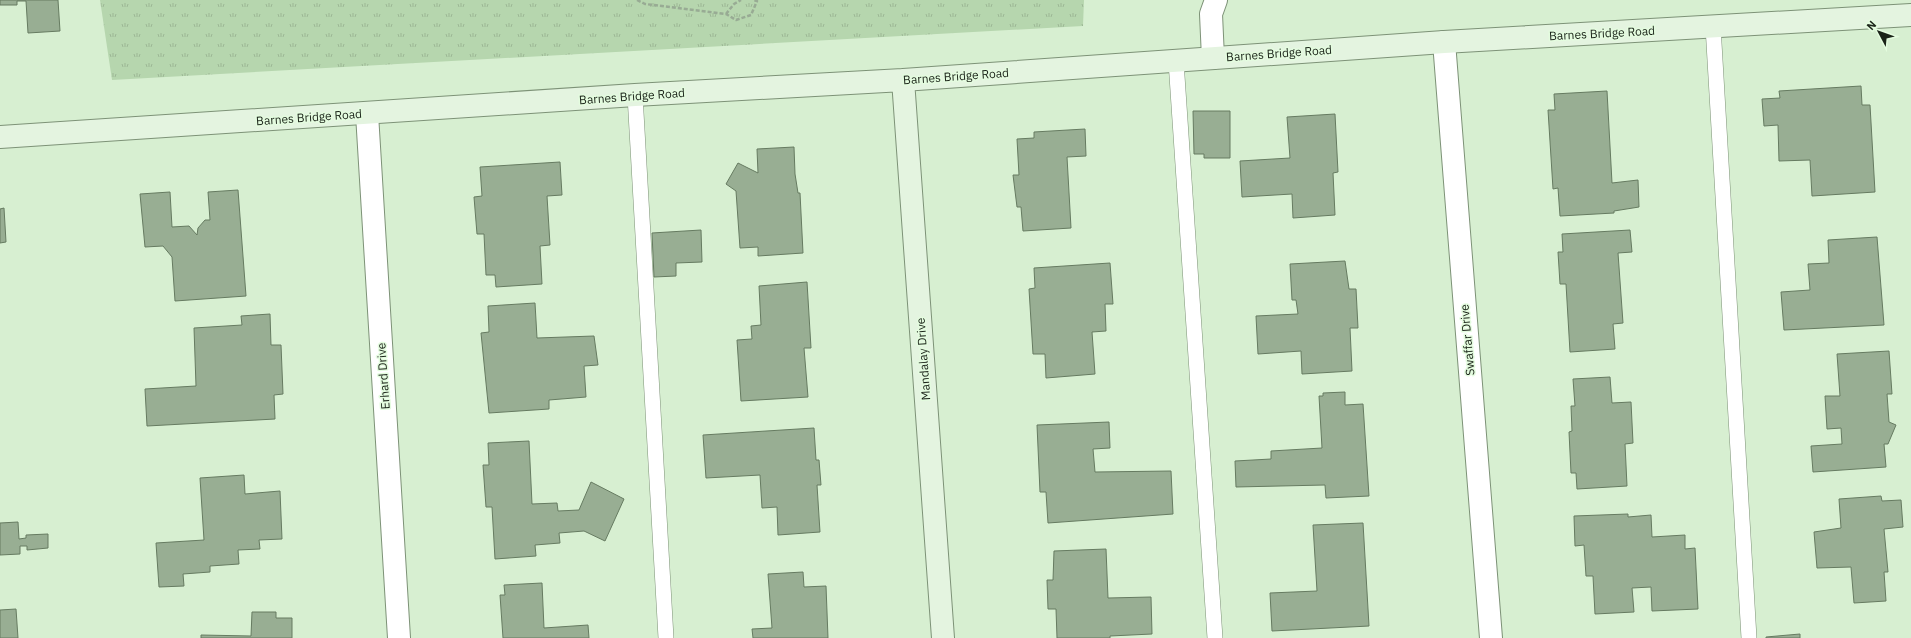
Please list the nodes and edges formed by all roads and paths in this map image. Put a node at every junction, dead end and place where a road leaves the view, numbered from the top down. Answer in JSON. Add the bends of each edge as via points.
{"nodes":[{"id":1,"x":637,"y":0,"type":"edge"},
{"id":2,"x":741,"y":0,"type":"edge"},
{"id":3,"x":753,"y":0,"type":"edge"},
{"id":4,"x":1216,"y":0,"type":"edge"},
{"id":5,"x":726,"y":14,"type":"junction"},
{"id":6,"x":1911,"y":15,"type":"edge"},
{"id":7,"x":1713,"y":26,"type":"junction"},
{"id":8,"x":1444,"y":42,"type":"junction"},
{"id":9,"x":1213,"y":58,"type":"junction"},
{"id":10,"x":1176,"y":61,"type":"junction"},
{"id":11,"x":903,"y":80,"type":"junction"},
{"id":12,"x":635,"y":95,"type":"junction"},
{"id":13,"x":367,"y":114,"type":"junction"},
{"id":14,"x":0,"y":137,"type":"edge"},
{"id":15,"x":399,"y":638,"type":"edge"},
{"id":16,"x":666,"y":638,"type":"edge"},
{"id":17,"x":943,"y":638,"type":"edge"},
{"id":18,"x":1215,"y":638,"type":"edge"},
{"id":19,"x":1491,"y":638,"type":"edge"},
{"id":20,"x":1749,"y":638,"type":"edge"}],
"edges":[{"from":1,"to":5,"type":"path","via":[[645,4]]},
{"from":2,"to":5,"type":"path"},
{"from":3,"to":5,"type":"path","via":[[757,1],[751,15],[736,20]]},
{"from":4,"to":9,"type":"street","via":[[1211,14]]},
{"from":6,"to":7,"type":"street","name":"Barnes Bridge Road"},
{"from":7,"to":8,"type":"street","name":"Barnes Bridge Road"},
{"from":7,"to":20,"type":"lane"},
{"from":8,"to":9,"type":"street","name":"Barnes Bridge Road"},
{"from":8,"to":19,"type":"street","name":"Swaffar Drive"},
{"from":9,"to":10,"type":"street","name":"Barnes Bridge Road"},
{"from":10,"to":11,"type":"street","name":"Barnes Bridge Road"},
{"from":10,"to":18,"type":"lane"},
{"from":11,"to":12,"type":"street","name":"Barnes Bridge Road"},
{"from":11,"to":17,"type":"street","name":"Mandalay Drive"},
{"from":12,"to":13,"type":"street","name":"Barnes Bridge Road"},
{"from":12,"to":16,"type":"lane"},
{"from":13,"to":14,"type":"street","name":"Barnes Bridge Road"},
{"from":13,"to":15,"type":"street","name":"Erhard Drive"}]}
